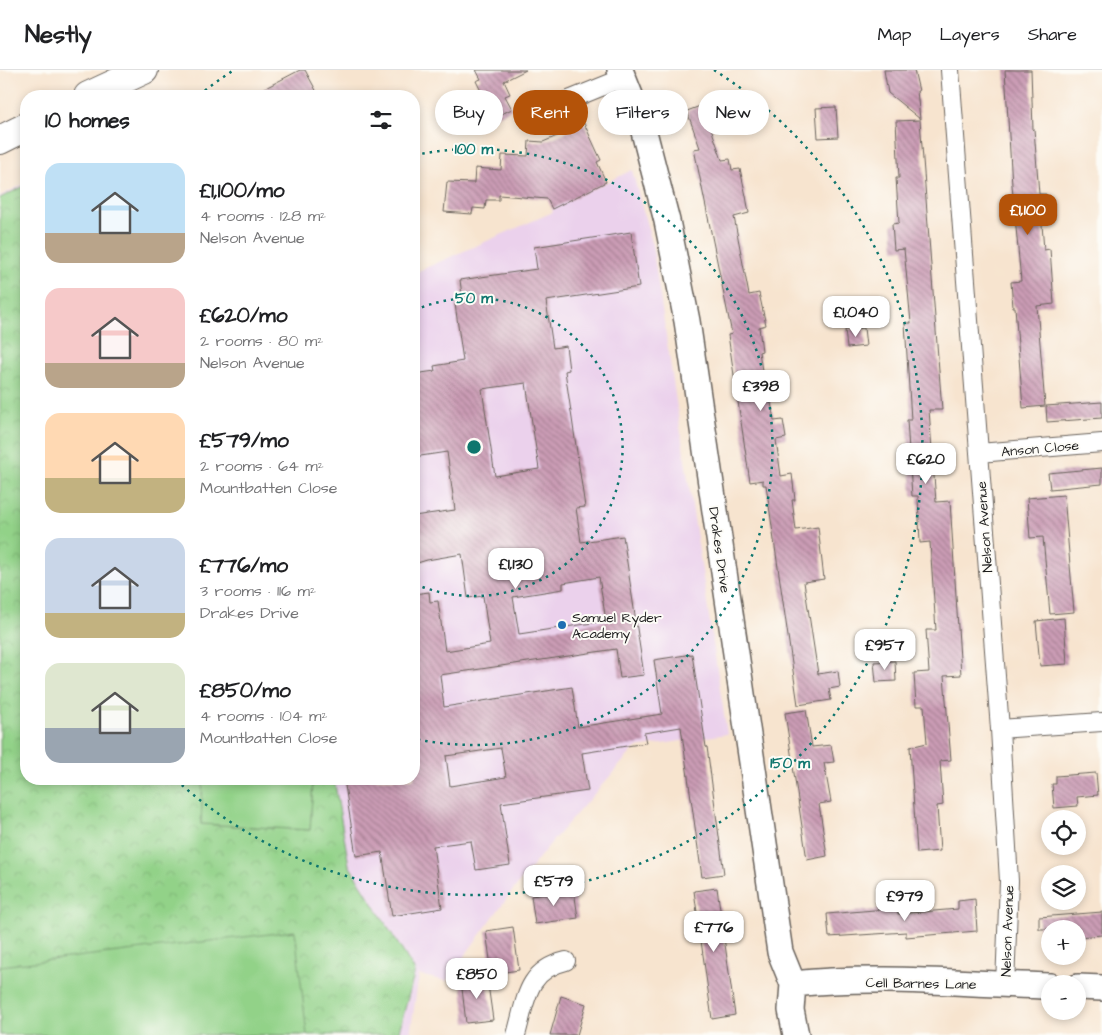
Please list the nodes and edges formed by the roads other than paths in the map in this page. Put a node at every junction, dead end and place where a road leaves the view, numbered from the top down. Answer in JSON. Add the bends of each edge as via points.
{"nodes":[{"id":1,"x":144,"y":70,"type":"edge"},
{"id":2,"x":950,"y":70,"type":"edge"},
{"id":3,"x":622,"y":74,"type":"edge"},
{"id":4,"x":101,"y":90,"type":"edge"},
{"id":5,"x":587,"y":90,"type":"edge"},
{"id":6,"x":20,"y":130,"type":"edge"},
{"id":7,"x":0,"y":140,"type":"edge"},
{"id":8,"x":1102,"y":443,"type":"edge"},
{"id":9,"x":979,"y":453,"type":"junction"},
{"id":10,"x":1102,"y":722,"type":"edge"},
{"id":11,"x":1000,"y":729,"type":"junction"},
{"id":12,"x":566,"y":961,"type":"dead end"},
{"id":13,"x":793,"y":984,"type":"junction"},
{"id":14,"x":1005,"y":985,"type":"junction"},
{"id":15,"x":1041,"y":986,"type":"edge"},
{"id":16,"x":1086,"y":987,"type":"edge"},
{"id":17,"x":1102,"y":988,"type":"edge"},
{"id":18,"x":516,"y":1035,"type":"edge"},
{"id":19,"x":796,"y":1035,"type":"edge"}],
"edges":[{"from":1,"to":4,"type":"main road"},
{"from":2,"to":9,"type":"street","name":"Nelson Avenue"},
{"from":3,"to":5,"type":"street"},
{"from":3,"to":13,"type":"street","name":"Drakes Drive","via":[[643,128],[665,213],[687,321],[780,952]]},
{"from":6,"to":7,"type":"main road"},
{"from":8,"to":9,"type":"street","name":"Anson Close"},
{"from":9,"to":11,"type":"street","name":"Nelson Avenue"},
{"from":10,"to":11,"type":"street"},
{"from":11,"to":14,"type":"street","name":"Nelson Avenue","via":[[1009,881]]},
{"from":12,"to":18,"type":"street","via":[[540,972],[532,982]]},
{"from":13,"to":14,"type":"street","name":"Cell Barnes Lane","via":[[908,981]]},
{"from":13,"to":19,"type":"street","name":"Drakes Drive","via":[[791,1010]]},
{"from":14,"to":15,"type":"street","name":"Cell Barnes Lane"},
{"from":16,"to":17,"type":"street"}]}
